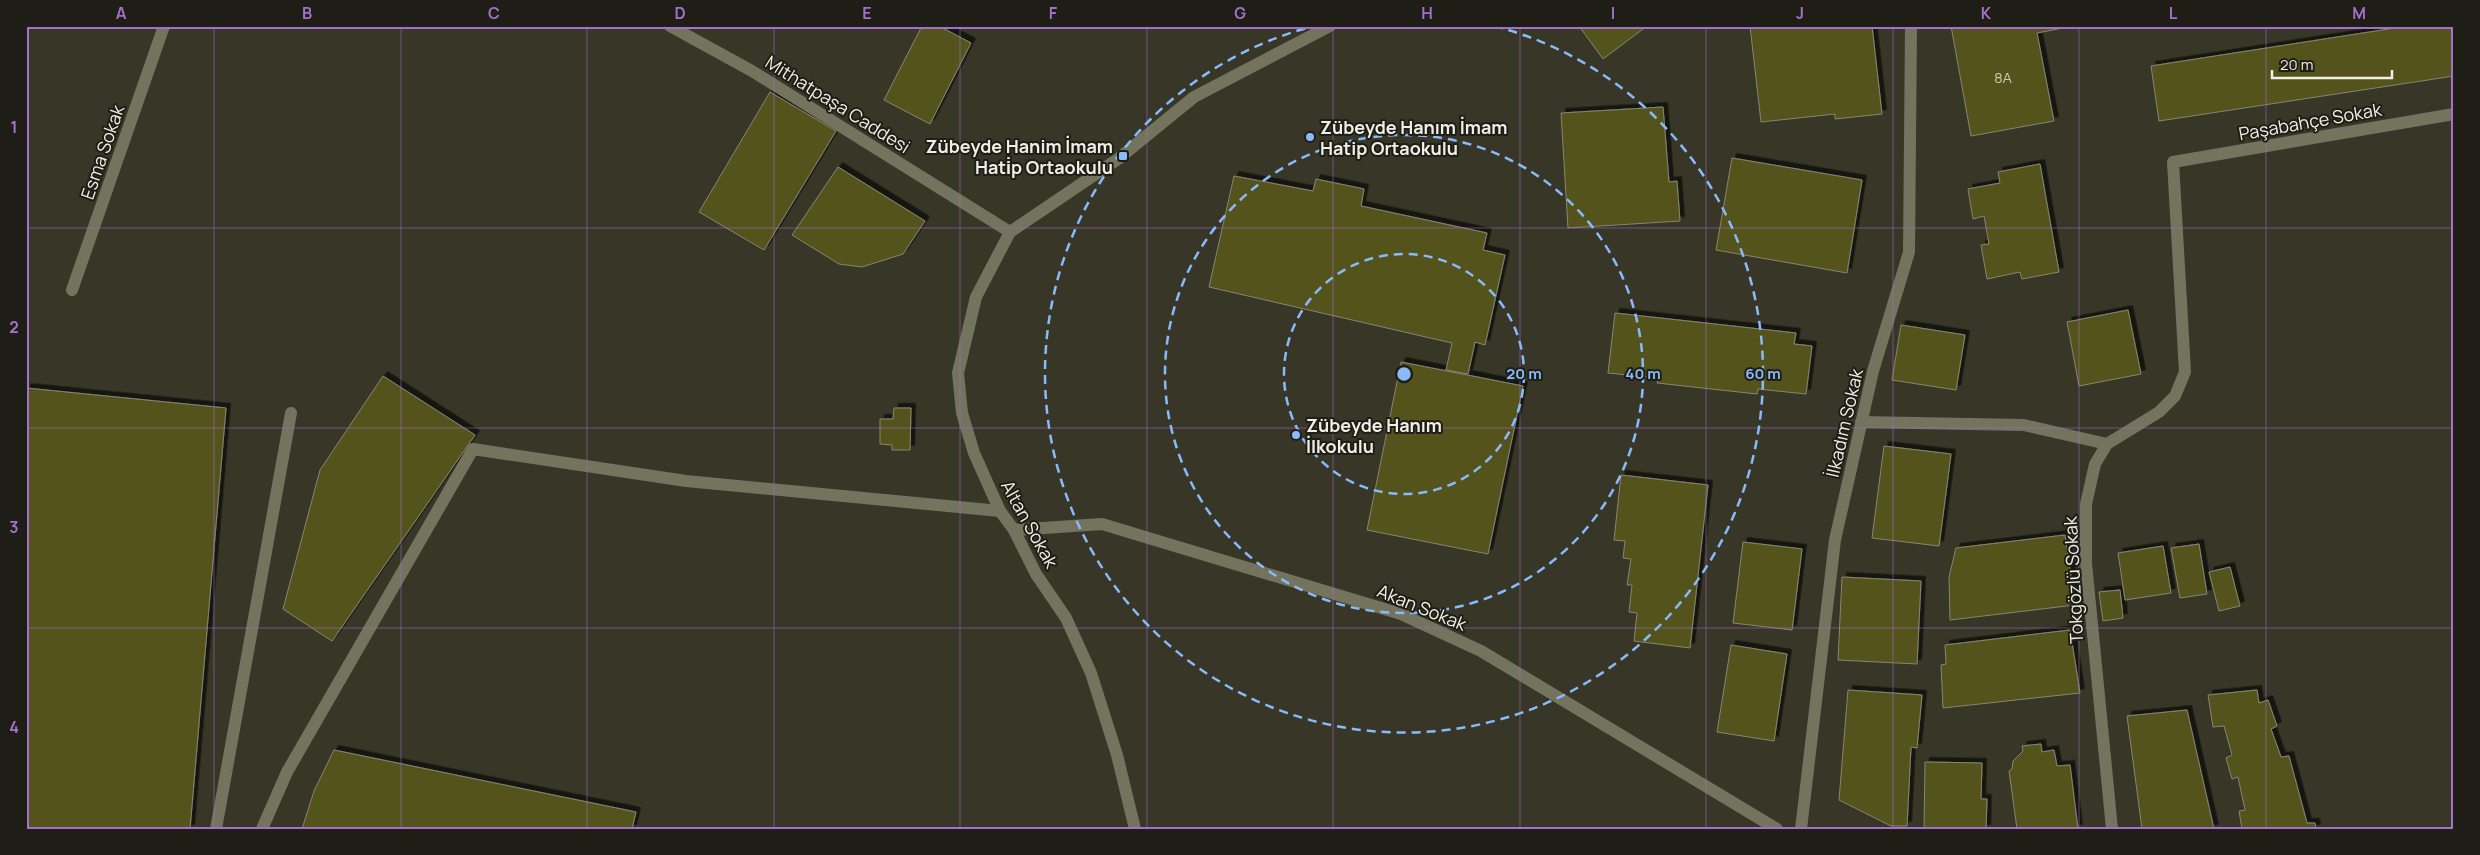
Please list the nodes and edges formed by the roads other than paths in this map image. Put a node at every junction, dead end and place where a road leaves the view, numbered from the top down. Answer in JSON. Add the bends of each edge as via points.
{"nodes":[{"id":1,"x":164,"y":26,"type":"edge"},
{"id":2,"x":670,"y":26,"type":"edge"},
{"id":3,"x":1330,"y":26,"type":"edge"},
{"id":4,"x":1911,"y":26,"type":"edge"},
{"id":5,"x":2454,"y":114,"type":"edge"},
{"id":6,"x":2172,"y":162,"type":"joint"},
{"id":7,"x":1010,"y":232,"type":"junction"},
{"id":8,"x":72,"y":290,"type":"dead end"},
{"id":9,"x":291,"y":414,"type":"dead end"},
{"id":10,"x":1862,"y":422,"type":"junction"},
{"id":11,"x":2107,"y":444,"type":"junction"},
{"id":12,"x":1000,"y":511,"type":"junction"},
{"id":13,"x":1014,"y":530,"type":"junction"},
{"id":14,"x":216,"y":829,"type":"edge"},
{"id":15,"x":262,"y":829,"type":"edge"},
{"id":16,"x":1135,"y":829,"type":"edge"},
{"id":17,"x":1777,"y":829,"type":"edge"},
{"id":18,"x":1801,"y":829,"type":"edge"},
{"id":19,"x":2112,"y":829,"type":"edge"}],
"edges":[{"from":1,"to":8,"type":"street","name":"Esma Sokak"},
{"from":2,"to":7,"type":"street","name":"Mithatpaşa Caddesi","via":[[752,70]]},
{"from":3,"to":7,"type":"street","via":[[1194,97],[1118,158]]},
{"from":4,"to":10,"type":"street","name":"İlkadım Sokak","via":[[1909,252],[1873,371]]},
{"from":5,"to":6,"type":"street","name":"Paşabahçe Sokak"},
{"from":6,"to":11,"type":"street","name":"Tokgözlü Sokak","via":[[2185,372],[2175,396],[2159,412]]},
{"from":7,"to":12,"type":"street","name":"Altan Sokak","via":[[976,297],[958,373],[962,413],[974,453]]},
{"from":9,"to":14,"type":"street"},
{"from":10,"to":11,"type":"street","via":[[2024,424]]},
{"from":10,"to":18,"type":"street","name":"İlkadım Sokak","via":[[1835,540]]},
{"from":11,"to":19,"type":"street","name":"Tokgözlü Sokak","via":[[2095,464],[2086,504],[2086,563]]},
{"from":12,"to":13,"type":"street","name":"Altan Sokak"},
{"from":12,"to":15,"type":"street","via":[[686,481],[473,448],[287,772]]},
{"from":13,"to":16,"type":"street","name":"Altan Sokak","via":[[1036,574],[1066,618],[1090,673],[1118,755]]},
{"from":13,"to":17,"type":"street","name":"Akan Sokak","via":[[1102,524],[1401,614],[1481,651]]}]}
